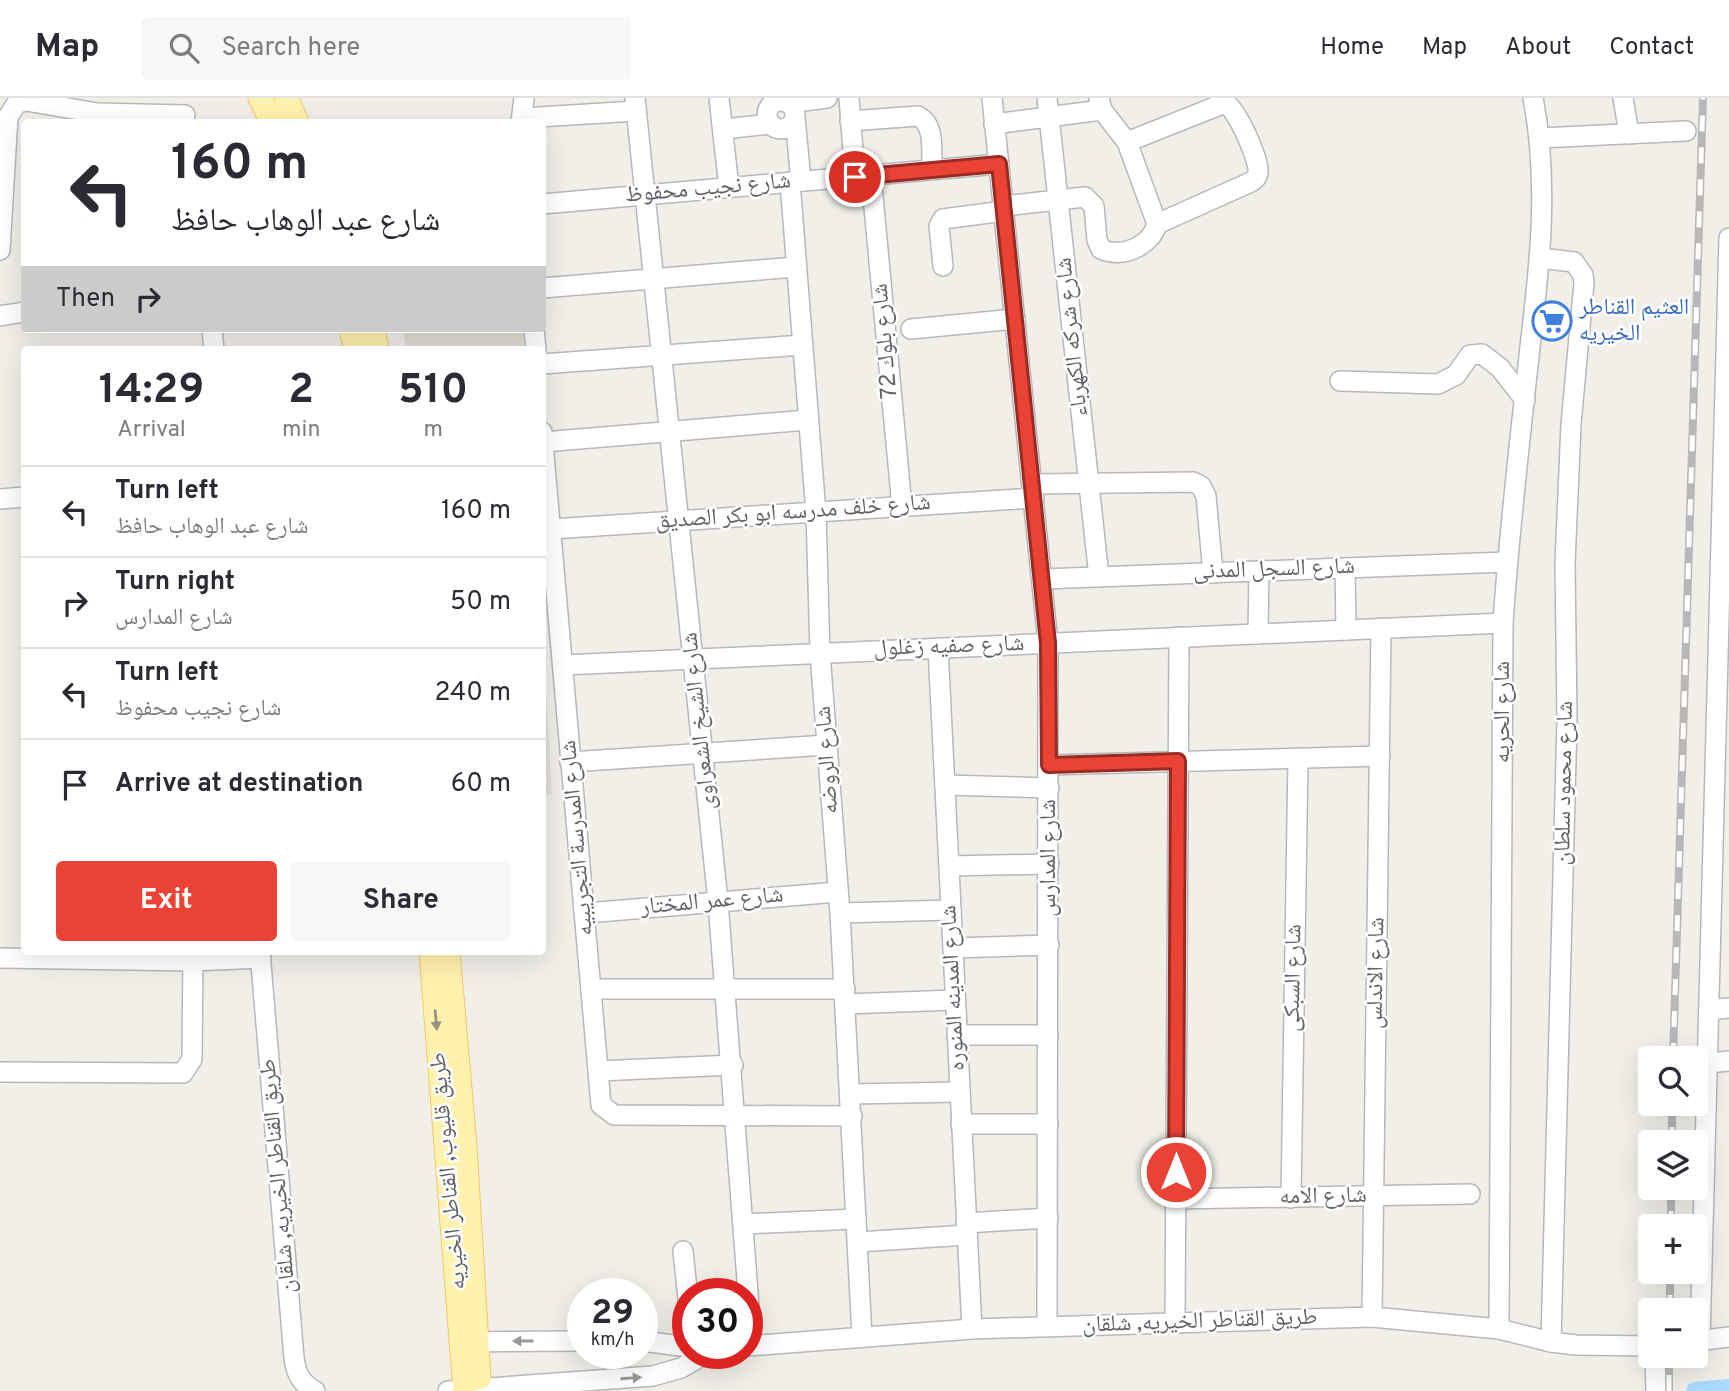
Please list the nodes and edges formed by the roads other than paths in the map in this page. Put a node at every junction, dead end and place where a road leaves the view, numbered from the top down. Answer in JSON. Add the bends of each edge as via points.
{"nodes":[{"id":1,"x":719,"y":98,"type":"edge"},
{"id":2,"x":827,"y":98,"type":"edge"},
{"id":3,"x":849,"y":98,"type":"edge"},
{"id":4,"x":992,"y":98,"type":"edge"},
{"id":5,"x":1534,"y":98,"type":"edge"},
{"id":6,"x":1623,"y":98,"type":"edge"},
{"id":7,"x":9,"y":101,"type":"edge"},
{"id":8,"x":62,"y":103,"type":"edge"},
{"id":9,"x":1100,"y":104,"type":"edge"},
{"id":10,"x":635,"y":105,"type":"edge"},
{"id":11,"x":1048,"y":107,"type":"edge"},
{"id":12,"x":900,"y":108,"type":"edge"},
{"id":13,"x":778,"y":110,"type":"edge"},
{"id":14,"x":185,"y":112,"type":"edge"},
{"id":15,"x":522,"y":113,"type":"edge"},
{"id":16,"x":850,"y":121,"type":"junction"},
{"id":17,"x":994,"y":124,"type":"junction"},
{"id":18,"x":723,"y":129,"type":"junction"},
{"id":19,"x":1686,"y":131,"type":"dead end"},
{"id":20,"x":1629,"y":134,"type":"junction"},
{"id":21,"x":1540,"y":138,"type":"junction"},
{"id":22,"x":1127,"y":142,"type":"junction"},
{"id":23,"x":999,"y":164,"type":"junction"},
{"id":24,"x":932,"y":170,"type":"junction"},
{"id":25,"x":863,"y":176,"type":"junction"},
{"id":26,"x":795,"y":182,"type":"junction"},
{"id":27,"x":729,"y":188,"type":"junction"},
{"id":28,"x":645,"y":195,"type":"junction"},
{"id":29,"x":1058,"y":200,"type":"junction"},
{"id":30,"x":546,"y":204,"type":"edge"},
{"id":31,"x":1004,"y":209,"type":"junction"},
{"id":32,"x":1157,"y":224,"type":"junction"},
{"id":33,"x":1729,"y":238,"type":"edge"},
{"id":34,"x":0,"y":250,"type":"edge"},
{"id":35,"x":1540,"y":258,"type":"junction"},
{"id":36,"x":1729,"y":265,"type":"edge"},
{"id":37,"x":943,"y":266,"type":"dead end"},
{"id":38,"x":796,"y":267,"type":"junction"},
{"id":39,"x":654,"y":279,"type":"junction"},
{"id":40,"x":546,"y":288,"type":"edge"},
{"id":41,"x":21,"y":312,"type":"edge"},
{"id":42,"x":0,"y":316,"type":"edge"},
{"id":43,"x":1015,"y":319,"type":"junction"},
{"id":44,"x":911,"y":329,"type":"dead end"},
{"id":45,"x":802,"y":345,"type":"junction"},
{"id":46,"x":662,"y":355,"type":"junction"},
{"id":47,"x":1728,"y":360,"type":"edge"},
{"id":48,"x":546,"y":365,"type":"edge"},
{"id":49,"x":1340,"y":381,"type":"dead end"},
{"id":50,"x":1525,"y":400,"type":"junction"},
{"id":51,"x":808,"y":420,"type":"junction"},
{"id":52,"x":670,"y":432,"type":"junction"},
{"id":53,"x":546,"y":442,"type":"edge"},
{"id":54,"x":1727,"y":457,"type":"edge"},
{"id":55,"x":546,"y":474,"type":"edge"},
{"id":56,"x":1089,"y":483,"type":"junction"},
{"id":57,"x":1034,"y":491,"type":"junction"},
{"id":58,"x":21,"y":497,"type":"edge"},
{"id":59,"x":0,"y":499,"type":"edge"},
{"id":60,"x":902,"y":507,"type":"junction"},
{"id":61,"x":816,"y":513,"type":"junction"},
{"id":62,"x":680,"y":520,"type":"junction"},
{"id":63,"x":551,"y":528,"type":"junction"},
{"id":64,"x":1726,"y":545,"type":"edge"},
{"id":65,"x":1507,"y":562,"type":"junction"},
{"id":66,"x":1345,"y":568,"type":"junction"},
{"id":67,"x":1259,"y":571,"type":"junction"},
{"id":68,"x":1213,"y":573,"type":"junction"},
{"id":69,"x":1099,"y":577,"type":"junction"},
{"id":70,"x":1042,"y":579,"type":"junction"},
{"id":71,"x":1503,"y":623,"type":"junction"},
{"id":72,"x":1381,"y":628,"type":"junction"},
{"id":73,"x":1346,"y":630,"type":"junction"},
{"id":74,"x":1258,"y":634,"type":"junction"},
{"id":75,"x":1179,"y":637,"type":"junction"},
{"id":76,"x":1048,"y":643,"type":"junction"},
{"id":77,"x":938,"y":648,"type":"junction"},
{"id":78,"x":820,"y":653,"type":"junction"},
{"id":79,"x":1724,"y":657,"type":"edge"},
{"id":80,"x":694,"y":659,"type":"junction"},
{"id":81,"x":563,"y":665,"type":"junction"},
{"id":82,"x":827,"y":745,"type":"junction"},
{"id":83,"x":704,"y":753,"type":"junction"},
{"id":84,"x":1380,"y":756,"type":"junction"},
{"id":85,"x":1298,"y":758,"type":"junction"},
{"id":86,"x":1178,"y":761,"type":"junction"},
{"id":87,"x":1723,"y":761,"type":"edge"},
{"id":88,"x":570,"y":762,"type":"junction"},
{"id":89,"x":1049,"y":765,"type":"junction"},
{"id":90,"x":945,"y":785,"type":"junction"},
{"id":91,"x":1049,"y":788,"type":"junction"},
{"id":92,"x":1722,"y":843,"type":"edge"},
{"id":93,"x":1049,"y":864,"type":"junction"},
{"id":94,"x":948,"y":866,"type":"junction"},
{"id":95,"x":838,"y":892,"type":"junction"},
{"id":96,"x":718,"y":902,"type":"junction"},
{"id":97,"x":951,"y":910,"type":"junction"},
{"id":98,"x":586,"y":913,"type":"junction"},
{"id":99,"x":840,"y":913,"type":"junction"},
{"id":100,"x":1720,"y":927,"type":"edge"},
{"id":101,"x":1049,"y":945,"type":"junction"},
{"id":102,"x":953,"y":948,"type":"junction"},
{"id":103,"x":260,"y":955,"type":"edge"},
{"id":104,"x":431,"y":955,"type":"edge"},
{"id":105,"x":448,"y":955,"type":"edge"},
{"id":106,"x":193,"y":957,"type":"edge"},
{"id":107,"x":0,"y":958,"type":"edge"},
{"id":108,"x":591,"y":989,"type":"junction"},
{"id":109,"x":727,"y":989,"type":"junction"},
{"id":110,"x":845,"y":996,"type":"junction"},
{"id":111,"x":955,"y":1000,"type":"junction"},
{"id":112,"x":1719,"y":1009,"type":"edge"},
{"id":113,"x":957,"y":1034,"type":"junction"},
{"id":114,"x":1048,"y":1035,"type":"junction"},
{"id":115,"x":1729,"y":1061,"type":"edge"},
{"id":116,"x":1708,"y":1063,"type":"joint"},
{"id":117,"x":733,"y":1065,"type":"junction"},
{"id":118,"x":597,"y":1071,"type":"junction"},
{"id":119,"x":0,"y":1072,"type":"edge"},
{"id":120,"x":959,"y":1092,"type":"junction"},
{"id":121,"x":851,"y":1094,"type":"junction"},
{"id":122,"x":852,"y":1116,"type":"junction"},
{"id":123,"x":1706,"y":1116,"type":"edge"},
{"id":124,"x":737,"y":1117,"type":"junction"},
{"id":125,"x":961,"y":1124,"type":"junction"},
{"id":126,"x":1048,"y":1124,"type":"junction"},
{"id":127,"x":1470,"y":1194,"type":"dead end"},
{"id":128,"x":1374,"y":1196,"type":"junction"},
{"id":129,"x":1291,"y":1198,"type":"junction"},
{"id":130,"x":1176,"y":1199,"type":"junction"},
{"id":131,"x":1048,"y":1218,"type":"junction"},
{"id":132,"x":856,"y":1219,"type":"junction"},
{"id":133,"x":744,"y":1224,"type":"junction"},
{"id":134,"x":967,"y":1229,"type":"junction"},
{"id":135,"x":858,"y":1242,"type":"junction"},
{"id":136,"x":683,"y":1251,"type":"dead end"},
{"id":137,"x":686,"y":1278,"type":"edge"},
{"id":138,"x":747,"y":1278,"type":"edge"},
{"id":139,"x":1700,"y":1298,"type":"edge"},
{"id":140,"x":1372,"y":1317,"type":"junction"},
{"id":141,"x":1175,"y":1321,"type":"junction"},
{"id":142,"x":1047,"y":1326,"type":"junction"},
{"id":143,"x":972,"y":1329,"type":"junction"},
{"id":144,"x":1499,"y":1329,"type":"junction"},
{"id":145,"x":862,"y":1337,"type":"junction"},
{"id":146,"x":1729,"y":1337,"type":"edge"},
{"id":147,"x":1708,"y":1340,"type":"edge"},
{"id":148,"x":471,"y":1341,"type":"junction"},
{"id":149,"x":567,"y":1341,"type":"edge"},
{"id":150,"x":1551,"y":1342,"type":"junction"},
{"id":151,"x":763,"y":1345,"type":"edge"},
{"id":152,"x":1638,"y":1352,"type":"edge"},
{"id":153,"x":1655,"y":1368,"type":"edge"},
{"id":154,"x":678,"y":1369,"type":"edge"},
{"id":155,"x":467,"y":1390,"type":"edge"},
{"id":156,"x":315,"y":1391,"type":"edge"},
{"id":157,"x":1656,"y":1391,"type":"edge"}],
"edges":[{"from":1,"to":18,"type":"street"},
{"from":2,"to":13,"type":"street"},
{"from":3,"to":16,"type":"street","name":"شارع بلوك 72"},
{"from":4,"to":17,"type":"street","name":"شارع المدارس"},
{"from":5,"to":21,"type":"street","name":"شارع الحريه"},
{"from":6,"to":20,"type":"street"},
{"from":7,"to":8,"type":"street"},
{"from":7,"to":34,"type":"street"},
{"from":8,"to":14,"type":"street","via":[[141,116]]},
{"from":9,"to":11,"type":"street"},
{"from":9,"to":22,"type":"street"},
{"from":10,"to":15,"type":"street"},
{"from":10,"to":28,"type":"street","name":"شارع الشيخ الشعراوى"},
{"from":11,"to":17,"type":"street"},
{"from":11,"to":29,"type":"street","name":"شارع شركه الكهرباء"},
{"from":12,"to":16,"type":"street"},
{"from":12,"to":24,"type":"street","via":[[929,127]]},
{"from":13,"to":18,"type":"street"},
{"from":13,"to":26,"type":"street","name":"شارع الروضه"},
{"from":16,"to":25,"type":"street","name":"شارع بلوك 72"},
{"from":17,"to":23,"type":"street","name":"شارع المدارس"},
{"from":18,"to":27,"type":"street"},
{"from":19,"to":20,"type":"street"},
{"from":20,"to":21,"type":"street"},
{"from":21,"to":35,"type":"street","name":"شارع الحريه"},
{"from":22,"to":32,"type":"street"},
{"from":22,"to":32,"type":"street","via":[[1225,103],[1236,111],[1258,167],[1251,182]]},
{"from":23,"to":24,"type":"street","name":"شارع نجيب محفوظ"},
{"from":23,"to":31,"type":"street","name":"شارع المدارس"},
{"from":24,"to":25,"type":"street","name":"شارع نجيب محفوظ"},
{"from":25,"to":26,"type":"street","name":"شارع نجيب محفوظ"},
{"from":25,"to":60,"type":"street","name":"شارع بلوك 72"},
{"from":26,"to":27,"type":"street","name":"شارع نجيب محفوظ"},
{"from":26,"to":38,"type":"street","name":"شارع الروضه"},
{"from":27,"to":28,"type":"street","name":"شارع نجيب محفوظ"},
{"from":28,"to":30,"type":"street","name":"شارع نجيب محفوظ"},
{"from":28,"to":39,"type":"street","name":"شارع الشيخ الشعراوى"},
{"from":29,"to":31,"type":"street"},
{"from":29,"to":32,"type":"street","via":[[1090,200],[1098,245],[1106,251],[1145,244]]},
{"from":29,"to":56,"type":"street","name":"شارع شركه الكهرباء"},
{"from":31,"to":37,"type":"street","via":[[943,219],[939,226]]},
{"from":31,"to":43,"type":"street","name":"شارع المدارس"},
{"from":33,"to":36,"type":"street"},
{"from":35,"to":50,"type":"street","name":"شارع الحريه"},
{"from":35,"to":150,"type":"street","name":"شارع محمود سلطان","via":[[1574,262],[1584,283],[1565,563],[1567,719]]},
{"from":36,"to":47,"type":"street"},
{"from":38,"to":39,"type":"street"},
{"from":38,"to":45,"type":"street","name":"شارع الروضه"},
{"from":39,"to":40,"type":"street"},
{"from":39,"to":46,"type":"street","name":"شارع الشيخ الشعراوى"},
{"from":41,"to":42,"type":"street"},
{"from":43,"to":44,"type":"street"},
{"from":43,"to":57,"type":"street","name":"شارع المدارس"},
{"from":45,"to":46,"type":"street"},
{"from":45,"to":51,"type":"street","name":"شارع الروضه"},
{"from":46,"to":48,"type":"street"},
{"from":46,"to":52,"type":"street","name":"شارع الشيخ الشعراوى"},
{"from":47,"to":54,"type":"street"},
{"from":49,"to":50,"type":"street","via":[[1438,384],[1456,375],[1470,355],[1482,354],[1500,368]]},
{"from":50,"to":65,"type":"street","name":"شارع الحريه"},
{"from":51,"to":52,"type":"street"},
{"from":51,"to":61,"type":"street","name":"شارع الروضه"},
{"from":52,"to":53,"type":"street"},
{"from":52,"to":62,"type":"street","name":"شارع الشيخ الشعراوى"},
{"from":54,"to":64,"type":"street"},
{"from":55,"to":63,"type":"street","name":"شارع المدرسة التجريبيه"},
{"from":56,"to":57,"type":"street","name":"شارع خلف مدرسه ابو بكر الصديق"},
{"from":56,"to":68,"type":"street","name":"شارع خلف مدرسه ابو بكر الصديق","via":[[1193,482],[1201,486],[1206,496]]},
{"from":56,"to":69,"type":"street","name":"شارع شركه الكهرباء"},
{"from":57,"to":60,"type":"street","name":"شارع خلف مدرسه ابو بكر الصديق"},
{"from":57,"to":70,"type":"street","name":"شارع المدارس"},
{"from":58,"to":59,"type":"street"},
{"from":60,"to":61,"type":"street","name":"شارع خلف مدرسه ابو بكر الصديق"},
{"from":61,"to":62,"type":"street","name":"شارع خلف مدرسه ابو بكر الصديق"},
{"from":61,"to":78,"type":"street","name":"شارع الروضه"},
{"from":62,"to":63,"type":"street","name":"شارع خلف مدرسه ابو بكر الصديق"},
{"from":62,"to":80,"type":"street","name":"شارع الشيخ الشعراوى"},
{"from":63,"to":81,"type":"street","name":"شارع المدرسة التجريبيه"},
{"from":64,"to":79,"type":"street"},
{"from":65,"to":66,"type":"street","name":"شارع السجل المدنى"},
{"from":65,"to":71,"type":"street","name":"شارع الحريه"},
{"from":66,"to":67,"type":"street","name":"شارع السجل المدنى"},
{"from":66,"to":73,"type":"street"},
{"from":67,"to":68,"type":"street","name":"شارع السجل المدنى"},
{"from":67,"to":74,"type":"street"},
{"from":68,"to":69,"type":"street","name":"شارع السجل المدنى"},
{"from":69,"to":70,"type":"street","name":"شارع السجل المدنى"},
{"from":70,"to":76,"type":"street","name":"شارع المدارس"},
{"from":71,"to":72,"type":"street","name":"شارع صفيه زغلول"},
{"from":71,"to":144,"type":"street","name":"شارع الحريه"},
{"from":72,"to":73,"type":"street","name":"شارع صفيه زغلول"},
{"from":72,"to":84,"type":"street","name":"شارع الاندلس"},
{"from":73,"to":74,"type":"street","name":"شارع صفيه زغلول"},
{"from":74,"to":75,"type":"street","name":"شارع صفيه زغلول"},
{"from":75,"to":76,"type":"street","name":"شارع صفيه زغلول"},
{"from":75,"to":86,"type":"street"},
{"from":76,"to":77,"type":"street","name":"شارع صفيه زغلول"},
{"from":76,"to":89,"type":"street","name":"شارع المدارس"},
{"from":77,"to":78,"type":"street","name":"شارع صفيه زغلول"},
{"from":77,"to":90,"type":"street","name":"شارع المدينه المنوره"},
{"from":78,"to":80,"type":"street","name":"شارع صفيه زغلول"},
{"from":78,"to":82,"type":"street","name":"شارع الروضه"},
{"from":79,"to":87,"type":"street"},
{"from":80,"to":81,"type":"street","name":"شارع صفيه زغلول"},
{"from":80,"to":83,"type":"street","name":"شارع الشيخ الشعراوى"},
{"from":81,"to":88,"type":"street","name":"شارع المدرسة التجريبيه"},
{"from":82,"to":83,"type":"street"},
{"from":82,"to":95,"type":"street","name":"شارع الروضه"},
{"from":83,"to":88,"type":"street"},
{"from":83,"to":96,"type":"street","name":"شارع الشيخ الشعراوى"},
{"from":84,"to":85,"type":"street"},
{"from":84,"to":128,"type":"street","name":"شارع الاندلس"},
{"from":85,"to":86,"type":"street"},
{"from":85,"to":129,"type":"street","name":"شارع السبكى"},
{"from":86,"to":89,"type":"street"},
{"from":86,"to":130,"type":"street"},
{"from":87,"to":92,"type":"street"},
{"from":88,"to":98,"type":"street","name":"شارع المدرسة التجريبيه"},
{"from":89,"to":91,"type":"street","name":"شارع المدارس"},
{"from":90,"to":91,"type":"street"},
{"from":90,"to":94,"type":"street","name":"شارع المدينه المنوره"},
{"from":91,"to":93,"type":"street","name":"شارع المدارس"},
{"from":92,"to":100,"type":"street"},
{"from":93,"to":94,"type":"street"},
{"from":93,"to":101,"type":"street","name":"شارع المدارس"},
{"from":94,"to":97,"type":"street","name":"شارع المدينه المنوره"},
{"from":95,"to":96,"type":"street","name":"شارع عمر المختار"},
{"from":95,"to":99,"type":"street","name":"شارع الروضه"},
{"from":96,"to":98,"type":"street","name":"شارع عمر المختار"},
{"from":96,"to":109,"type":"street","name":"شارع الشيخ الشعراوى"},
{"from":97,"to":99,"type":"street"},
{"from":97,"to":102,"type":"street","name":"شارع المدينه المنوره"},
{"from":98,"to":108,"type":"street","name":"شارع المدرسة التجريبيه"},
{"from":99,"to":110,"type":"street","name":"شارع الروضه"},
{"from":100,"to":112,"type":"street"},
{"from":101,"to":102,"type":"street"},
{"from":101,"to":114,"type":"street","name":"شارع المدارس"},
{"from":102,"to":111,"type":"street","name":"شارع المدينه المنوره"},
{"from":103,"to":106,"type":"street"},
{"from":103,"to":156,"type":"street","name":"طريق القناطر الخيريه, شلقان","via":[[294,1358],[303,1382]]},
{"from":104,"to":148,"type":"main road","name":"طريق قليوب, القناطر الخيريه","one_way":true},
{"from":105,"to":148,"type":"main road","name":"طريق قليوب, القناطر الخيريه"},
{"from":106,"to":107,"type":"street"},
{"from":106,"to":119,"type":"street","via":[[192,1059],[183,1073]]},
{"from":108,"to":109,"type":"street"},
{"from":108,"to":118,"type":"street","name":"شارع المدرسة التجريبيه"},
{"from":109,"to":110,"type":"street"},
{"from":109,"to":117,"type":"street","name":"شارع الشيخ الشعراوى"},
{"from":110,"to":111,"type":"street"},
{"from":110,"to":121,"type":"street","name":"شارع الروضه"},
{"from":111,"to":113,"type":"street","name":"شارع المدينه المنوره"},
{"from":112,"to":116,"type":"street"},
{"from":113,"to":114,"type":"street"},
{"from":113,"to":120,"type":"street","name":"شارع المدينه المنوره"},
{"from":114,"to":126,"type":"street","name":"شارع المدارس"},
{"from":115,"to":116,"type":"street"},
{"from":117,"to":118,"type":"street"},
{"from":117,"to":124,"type":"street","name":"شارع الشيخ الشعراوى"},
{"from":118,"to":124,"type":"street","name":"شارع المدرسة التجريبيه","via":[[601,1105],[614,1115]]},
{"from":120,"to":121,"type":"street"},
{"from":120,"to":125,"type":"street","name":"شارع المدينه المنوره"},
{"from":121,"to":122,"type":"street","name":"شارع الروضه"},
{"from":122,"to":124,"type":"street","name":"شارع المدرسة التجريبيه"},
{"from":122,"to":132,"type":"street","name":"شارع الروضه"},
{"from":123,"to":139,"type":"street"},
{"from":124,"to":133,"type":"street","name":"شارع الشيخ الشعراوى"},
{"from":125,"to":126,"type":"street"},
{"from":125,"to":134,"type":"street","name":"شارع المدينه المنوره"},
{"from":126,"to":131,"type":"street","name":"شارع المدارس"},
{"from":127,"to":128,"type":"street","name":"شارع الامه"},
{"from":128,"to":129,"type":"street","name":"شارع الامه"},
{"from":128,"to":140,"type":"street","name":"شارع الاندلس"},
{"from":129,"to":130,"type":"street","name":"شارع الامه"},
{"from":130,"to":141,"type":"street"},
{"from":131,"to":134,"type":"street"},
{"from":131,"to":142,"type":"street","name":"شارع المدارس"},
{"from":132,"to":133,"type":"street"},
{"from":132,"to":135,"type":"street","name":"شارع الروضه"},
{"from":133,"to":138,"type":"street","name":"شارع الشيخ الشعراوى"},
{"from":134,"to":135,"type":"street"},
{"from":134,"to":143,"type":"street","name":"شارع المدينه المنوره"},
{"from":135,"to":145,"type":"street","name":"شارع الروضه"},
{"from":136,"to":137,"type":"street"},
{"from":140,"to":141,"type":"street","name":"طريق القناطر الخيريه, شلقان"},
{"from":140,"to":144,"type":"street","name":"طريق القناطر الخيريه, شلقان"},
{"from":141,"to":142,"type":"street","name":"طريق القناطر الخيريه, شلقان"},
{"from":142,"to":143,"type":"street","name":"طريق القناطر الخيريه, شلقان"},
{"from":143,"to":145,"type":"street","name":"طريق القناطر الخيريه, شلقان"},
{"from":144,"to":150,"type":"street","name":"طريق القناطر الخيريه, شلقان"},
{"from":145,"to":151,"type":"street","name":"طريق القناطر الخيريه, شلقان"},
{"from":146,"to":147,"type":"street"},
{"from":149,"to":148,"type":"street","one_way":true},
{"from":148,"to":155,"type":"main road","name":"طريق قليوب, القناطر الخيريه"},
{"from":150,"to":152,"type":"street","name":"طريق القناطر الخيريه, شلقان"},
{"from":153,"to":157,"type":"street"},
{"from":155,"to":154,"type":"street","one_way":true,"via":[[653,1376]]}]}
